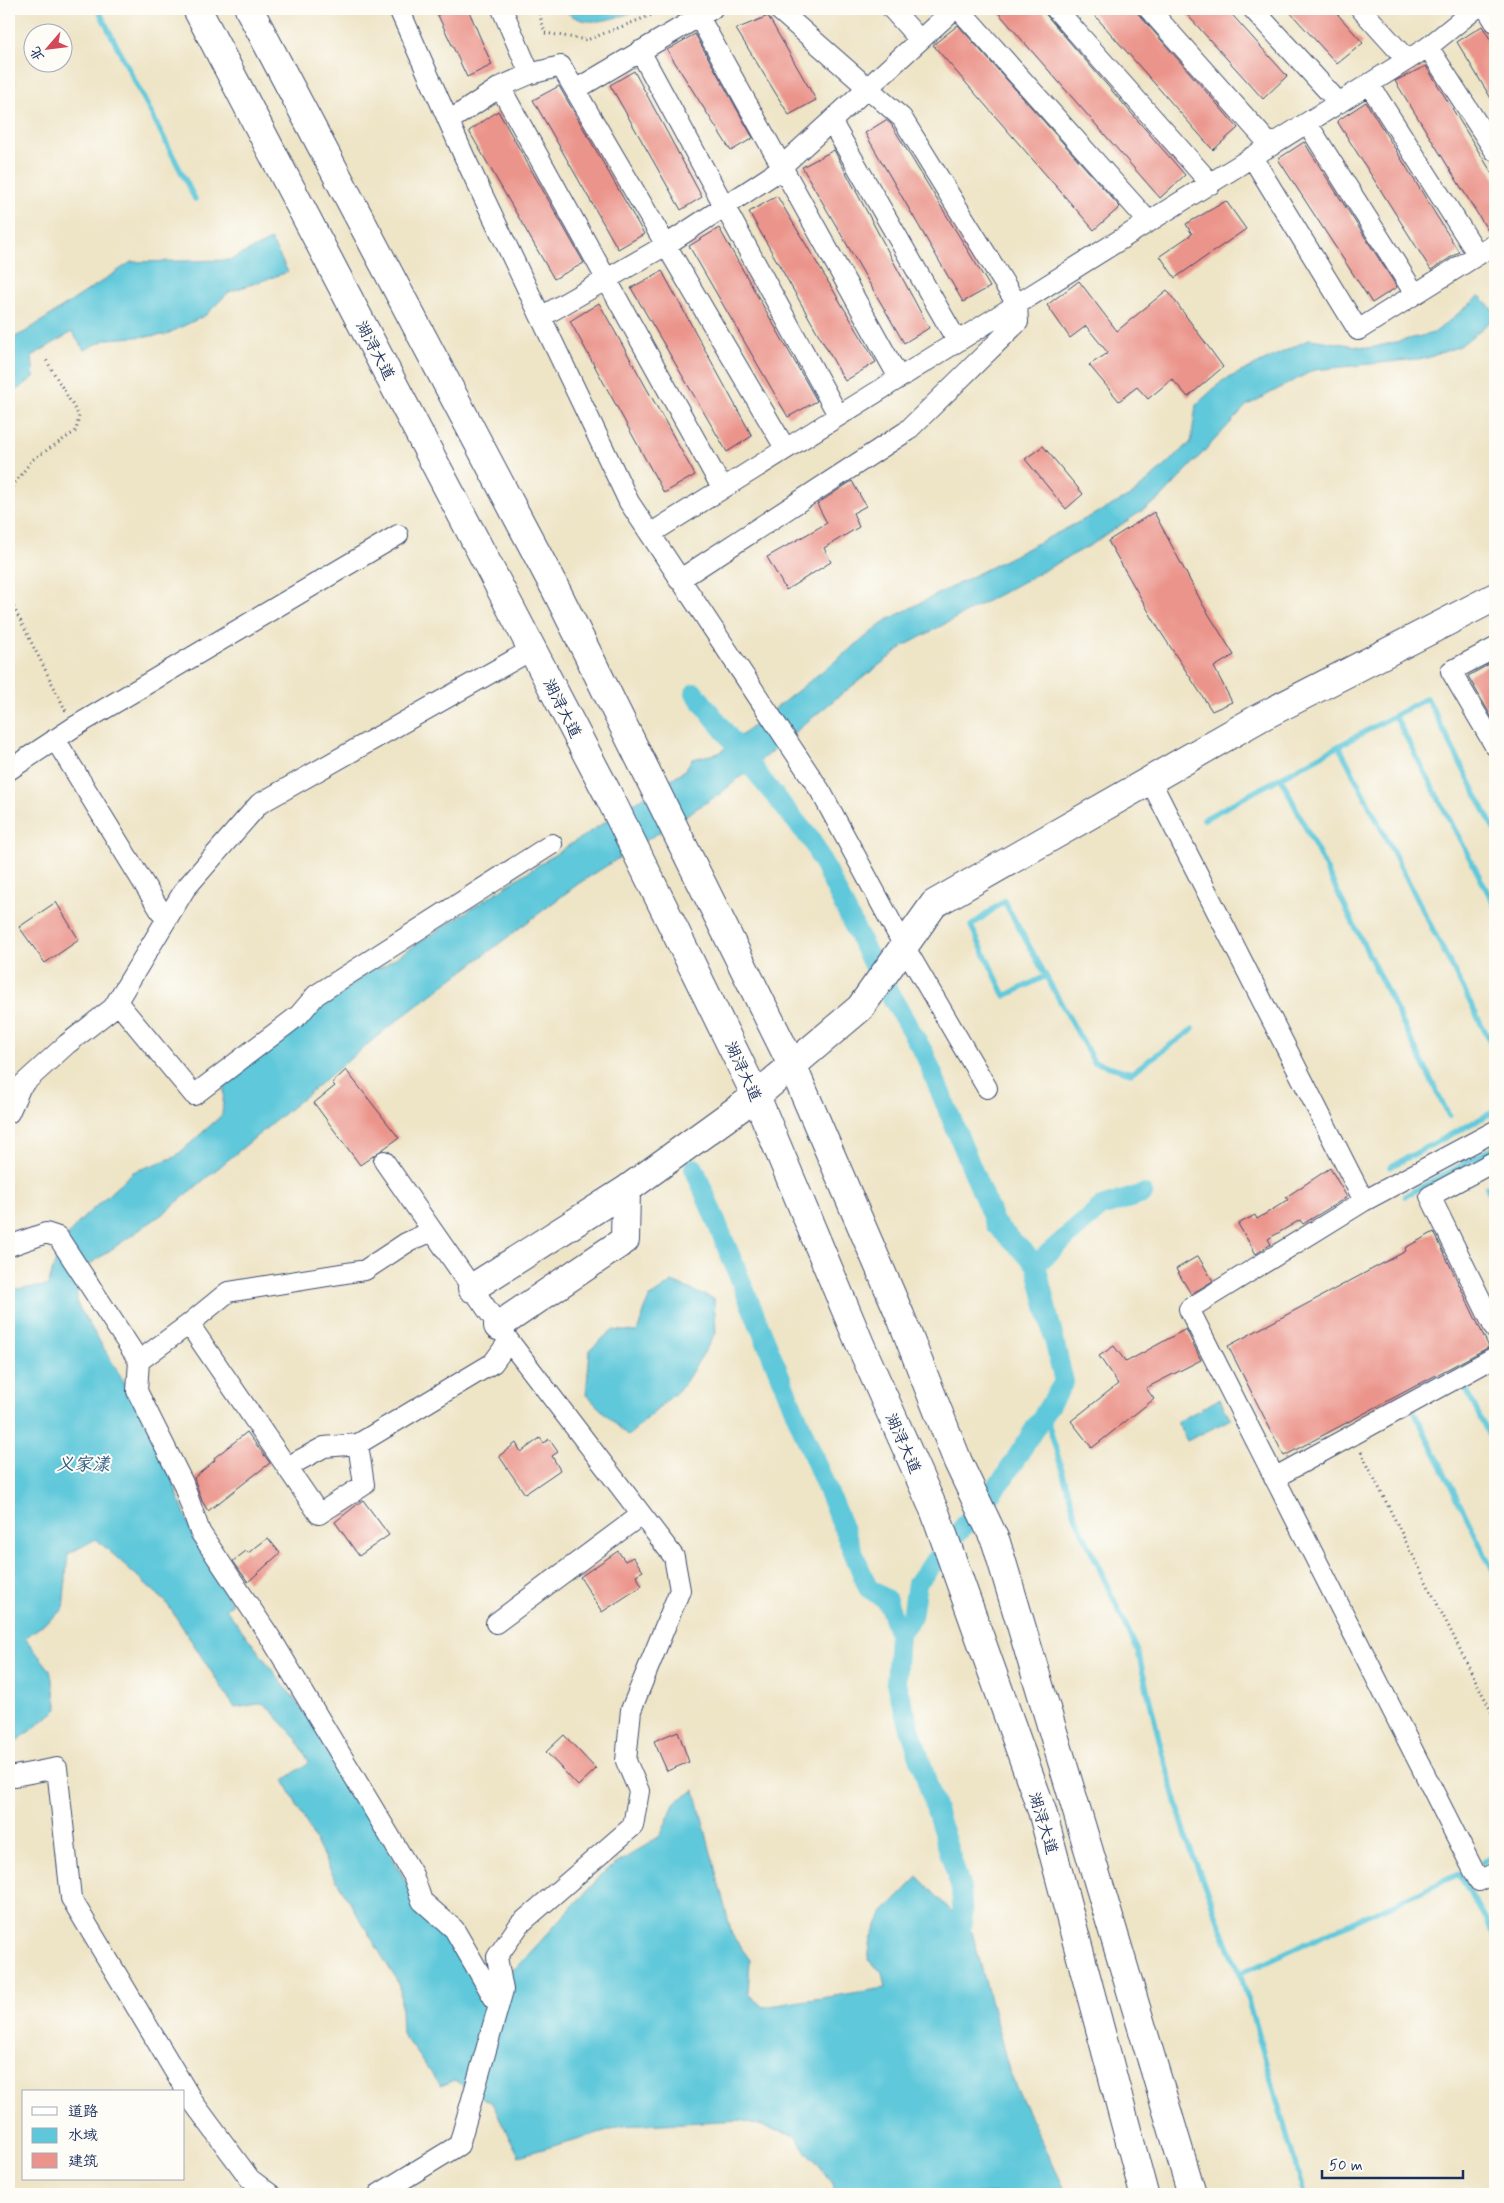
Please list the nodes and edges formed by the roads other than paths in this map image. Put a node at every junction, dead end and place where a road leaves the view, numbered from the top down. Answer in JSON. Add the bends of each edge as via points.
{"nodes":[{"id":1,"x":197,"y":9,"type":"edge"},
{"id":2,"x":249,"y":9,"type":"edge"},
{"id":3,"x":398,"y":9,"type":"edge"},
{"id":4,"x":502,"y":9,"type":"edge"},
{"id":5,"x":778,"y":9,"type":"edge"},
{"id":6,"x":892,"y":9,"type":"edge"},
{"id":7,"x":954,"y":9,"type":"edge"},
{"id":8,"x":959,"y":9,"type":"edge"},
{"id":9,"x":1056,"y":9,"type":"edge"},
{"id":10,"x":1149,"y":9,"type":"edge"},
{"id":11,"x":1253,"y":9,"type":"edge"},
{"id":12,"x":1361,"y":9,"type":"edge"},
{"id":13,"x":1487,"y":9,"type":"edge"},
{"id":14,"x":1465,"y":12,"type":"edge"},
{"id":15,"x":706,"y":13,"type":"edge"},
{"id":16,"x":1495,"y":22,"type":"edge"},
{"id":17,"x":920,"y":40,"type":"junction"},
{"id":18,"x":1428,"y":46,"type":"junction"},
{"id":19,"x":640,"y":51,"type":"junction"},
{"id":20,"x":1407,"y":60,"type":"junction"},
{"id":21,"x":530,"y":74,"type":"junction"},
{"id":22,"x":1369,"y":84,"type":"junction"},
{"id":23,"x":500,"y":87,"type":"junction"},
{"id":24,"x":867,"y":88,"type":"junction"},
{"id":25,"x":575,"y":90,"type":"junction"},
{"id":26,"x":1339,"y":103,"type":"junction"},
{"id":27,"x":449,"y":121,"type":"junction"},
{"id":28,"x":831,"y":121,"type":"junction"},
{"id":29,"x":1307,"y":123,"type":"junction"},
{"id":30,"x":1271,"y":146,"type":"junction"},
{"id":31,"x":1495,"y":151,"type":"edge"},
{"id":32,"x":1252,"y":157,"type":"junction"},
{"id":33,"x":782,"y":166,"type":"junction"},
{"id":34,"x":1211,"y":184,"type":"junction"},
{"id":35,"x":724,"y":207,"type":"junction"},
{"id":36,"x":1149,"y":222,"type":"junction"},
{"id":37,"x":1495,"y":244,"type":"edge"},
{"id":38,"x":666,"y":245,"type":"junction"},
{"id":39,"x":1478,"y":255,"type":"junction"},
{"id":40,"x":607,"y":279,"type":"junction"},
{"id":41,"x":1415,"y":294,"type":"junction"},
{"id":42,"x":1017,"y":304,"type":"junction"},
{"id":43,"x":541,"y":317,"type":"junction"},
{"id":44,"x":957,"y":341,"type":"junction"},
{"id":45,"x":899,"y":378,"type":"junction"},
{"id":46,"x":838,"y":415,"type":"junction"},
{"id":47,"x":785,"y":448,"type":"junction"},
{"id":48,"x":722,"y":488,"type":"junction"},
{"id":49,"x":650,"y":534,"type":"junction"},
{"id":50,"x":398,"y":535,"type":"dead end"},
{"id":51,"x":679,"y":580,"type":"junction"},
{"id":52,"x":1495,"y":597,"type":"edge"},
{"id":53,"x":1495,"y":648,"type":"edge"},
{"id":54,"x":533,"y":649,"type":"junction"},
{"id":55,"x":1493,"y":738,"type":"edge"},
{"id":56,"x":55,"y":740,"type":"junction"},
{"id":57,"x":9,"y":770,"type":"edge"},
{"id":58,"x":1150,"y":780,"type":"junction"},
{"id":59,"x":552,"y":844,"type":"dead end"},
{"id":60,"x":166,"y":920,"type":"junction"},
{"id":61,"x":904,"y":946,"type":"junction"},
{"id":62,"x":117,"y":1002,"type":"junction"},
{"id":63,"x":792,"y":1066,"type":"junction"},
{"id":64,"x":987,"y":1088,"type":"dead end"},
{"id":65,"x":756,"y":1096,"type":"junction"},
{"id":66,"x":9,"y":1113,"type":"edge"},
{"id":67,"x":1495,"y":1131,"type":"edge"},
{"id":68,"x":384,"y":1161,"type":"dead end"},
{"id":69,"x":1495,"y":1161,"type":"edge"},
{"id":70,"x":626,"y":1190,"type":"junction"},
{"id":71,"x":1364,"y":1202,"type":"junction"},
{"id":72,"x":432,"y":1231,"type":"junction"},
{"id":73,"x":9,"y":1246,"type":"edge"},
{"id":74,"x":472,"y":1288,"type":"junction"},
{"id":75,"x":189,"y":1324,"type":"junction"},
{"id":76,"x":1495,"y":1329,"type":"edge"},
{"id":77,"x":503,"y":1334,"type":"junction"},
{"id":78,"x":1495,"y":1357,"type":"edge"},
{"id":79,"x":139,"y":1361,"type":"junction"},
{"id":80,"x":358,"y":1444,"type":"junction"},
{"id":81,"x":287,"y":1467,"type":"junction"},
{"id":82,"x":1274,"y":1478,"type":"junction"},
{"id":83,"x":641,"y":1514,"type":"junction"},
{"id":84,"x":496,"y":1623,"type":"dead end"},
{"id":85,"x":9,"y":1777,"type":"edge"},
{"id":86,"x":1495,"y":1873,"type":"edge"},
{"id":87,"x":498,"y":2005,"type":"junction"},
{"id":88,"x":270,"y":2194,"type":"edge"},
{"id":89,"x":379,"y":2194,"type":"edge"},
{"id":90,"x":1144,"y":2194,"type":"edge"},
{"id":91,"x":1192,"y":2194,"type":"edge"}],
"edges":[{"from":1,"to":54,"type":"main road","name":"湖浔大道"},
{"from":2,"to":63,"type":"main road","via":[[556,590]]},
{"from":3,"to":27,"type":"street"},
{"from":4,"to":21,"type":"street"},
{"from":5,"to":24,"type":"street"},
{"from":6,"to":17,"type":"street"},
{"from":7,"to":17,"type":"street"},
{"from":8,"to":36,"type":"street"},
{"from":9,"to":34,"type":"street"},
{"from":10,"to":30,"type":"street"},
{"from":11,"to":26,"type":"street"},
{"from":12,"to":20,"type":"street"},
{"from":13,"to":16,"type":"street"},
{"from":14,"to":18,"type":"street"},
{"from":15,"to":19,"type":"street"},
{"from":15,"to":33,"type":"street"},
{"from":17,"to":24,"type":"street"},
{"from":18,"to":20,"type":"street"},
{"from":18,"to":31,"type":"street"},
{"from":19,"to":25,"type":"street"},
{"from":19,"to":35,"type":"street"},
{"from":20,"to":22,"type":"street"},
{"from":21,"to":23,"type":"street"},
{"from":21,"to":25,"type":"street","via":[[561,66]]},
{"from":22,"to":26,"type":"street"},
{"from":22,"to":39,"type":"street"},
{"from":23,"to":27,"type":"street"},
{"from":23,"to":40,"type":"street"},
{"from":24,"to":28,"type":"street"},
{"from":24,"to":42,"type":"street","via":[[902,118]]},
{"from":25,"to":38,"type":"street"},
{"from":26,"to":29,"type":"street"},
{"from":27,"to":43,"type":"street"},
{"from":28,"to":33,"type":"street"},
{"from":28,"to":44,"type":"street"},
{"from":29,"to":30,"type":"street"},
{"from":29,"to":41,"type":"street"},
{"from":30,"to":32,"type":"street"},
{"from":32,"to":34,"type":"street"},
{"from":32,"to":41,"type":"street","via":[[1358,330]]},
{"from":33,"to":35,"type":"street"},
{"from":33,"to":45,"type":"street"},
{"from":34,"to":36,"type":"street"},
{"from":35,"to":38,"type":"street"},
{"from":35,"to":46,"type":"street"},
{"from":36,"to":42,"type":"street"},
{"from":37,"to":39,"type":"street"},
{"from":38,"to":40,"type":"street"},
{"from":38,"to":47,"type":"street"},
{"from":39,"to":41,"type":"street"},
{"from":40,"to":43,"type":"street"},
{"from":40,"to":48,"type":"street"},
{"from":42,"to":44,"type":"street"},
{"from":42,"to":51,"type":"street","via":[[1018,322],[907,431]]},
{"from":43,"to":49,"type":"street","via":[[629,502]]},
{"from":44,"to":45,"type":"street"},
{"from":45,"to":46,"type":"street"},
{"from":46,"to":47,"type":"street"},
{"from":47,"to":48,"type":"street"},
{"from":48,"to":49,"type":"street"},
{"from":49,"to":51,"type":"street"},
{"from":50,"to":56,"type":"street"},
{"from":51,"to":61,"type":"street","via":[[821,792]]},
{"from":52,"to":58,"type":"main road","via":[[1259,718]]},
{"from":53,"to":55,"type":"street","via":[[1451,671]]},
{"from":54,"to":60,"type":"street","via":[[259,804],[185,889]]},
{"from":54,"to":65,"type":"main road","name":"湖浔大道","via":[[653,883]]},
{"from":56,"to":57,"type":"street"},
{"from":56,"to":60,"type":"street"},
{"from":58,"to":61,"type":"main road","via":[[934,904]]},
{"from":58,"to":71,"type":"street"},
{"from":59,"to":62,"type":"street","via":[[316,995],[299,1015],[194,1095]]},
{"from":60,"to":62,"type":"street"},
{"from":61,"to":63,"type":"main road","via":[[860,1008]]},
{"from":61,"to":64,"type":"street"},
{"from":62,"to":66,"type":"street","via":[[20,1086]]},
{"from":63,"to":65,"type":"main road"},
{"from":63,"to":91,"type":"main road","via":[[900,1315],[958,1462],[996,1542]]},
{"from":65,"to":70,"type":"main road"},
{"from":65,"to":90,"type":"main road","name":"湖浔大道","via":[[935,1512],[1042,1811]]},
{"from":67,"to":71,"type":"street"},
{"from":68,"to":72,"type":"street"},
{"from":69,"to":76,"type":"street","via":[[1430,1196]]},
{"from":70,"to":74,"type":"main road"},
{"from":70,"to":77,"type":"main road","via":[[625,1240]]},
{"from":71,"to":82,"type":"street","via":[[1189,1309]]},
{"from":72,"to":74,"type":"street"},
{"from":72,"to":75,"type":"street","via":[[406,1243],[365,1270],[228,1292]]},
{"from":73,"to":79,"type":"street","via":[[46,1233],[58,1237]]},
{"from":74,"to":77,"type":"street"},
{"from":75,"to":79,"type":"street"},
{"from":75,"to":81,"type":"street"},
{"from":77,"to":80,"type":"street","via":[[493,1363]]},
{"from":77,"to":83,"type":"street"},
{"from":78,"to":82,"type":"street"},
{"from":79,"to":87,"type":"street","via":[[138,1391],[182,1483],[200,1532],[272,1640],[413,1875],[422,1901],[454,1929]]},
{"from":80,"to":81,"type":"street","via":[[324,1446]]},
{"from":80,"to":81,"type":"street","via":[[364,1484],[319,1514]]},
{"from":82,"to":86,"type":"street","via":[[1479,1880]]},
{"from":83,"to":84,"type":"street"},
{"from":83,"to":87,"type":"street","via":[[674,1557],[680,1590],[631,1710],[626,1761],[639,1792],[633,1826],[520,1924],[497,1957],[502,1990]]},
{"from":85,"to":88,"type":"street","via":[[57,1768],[71,1898],[193,2102],[250,2179]]},
{"from":87,"to":89,"type":"street","via":[[459,2145]]}]}
